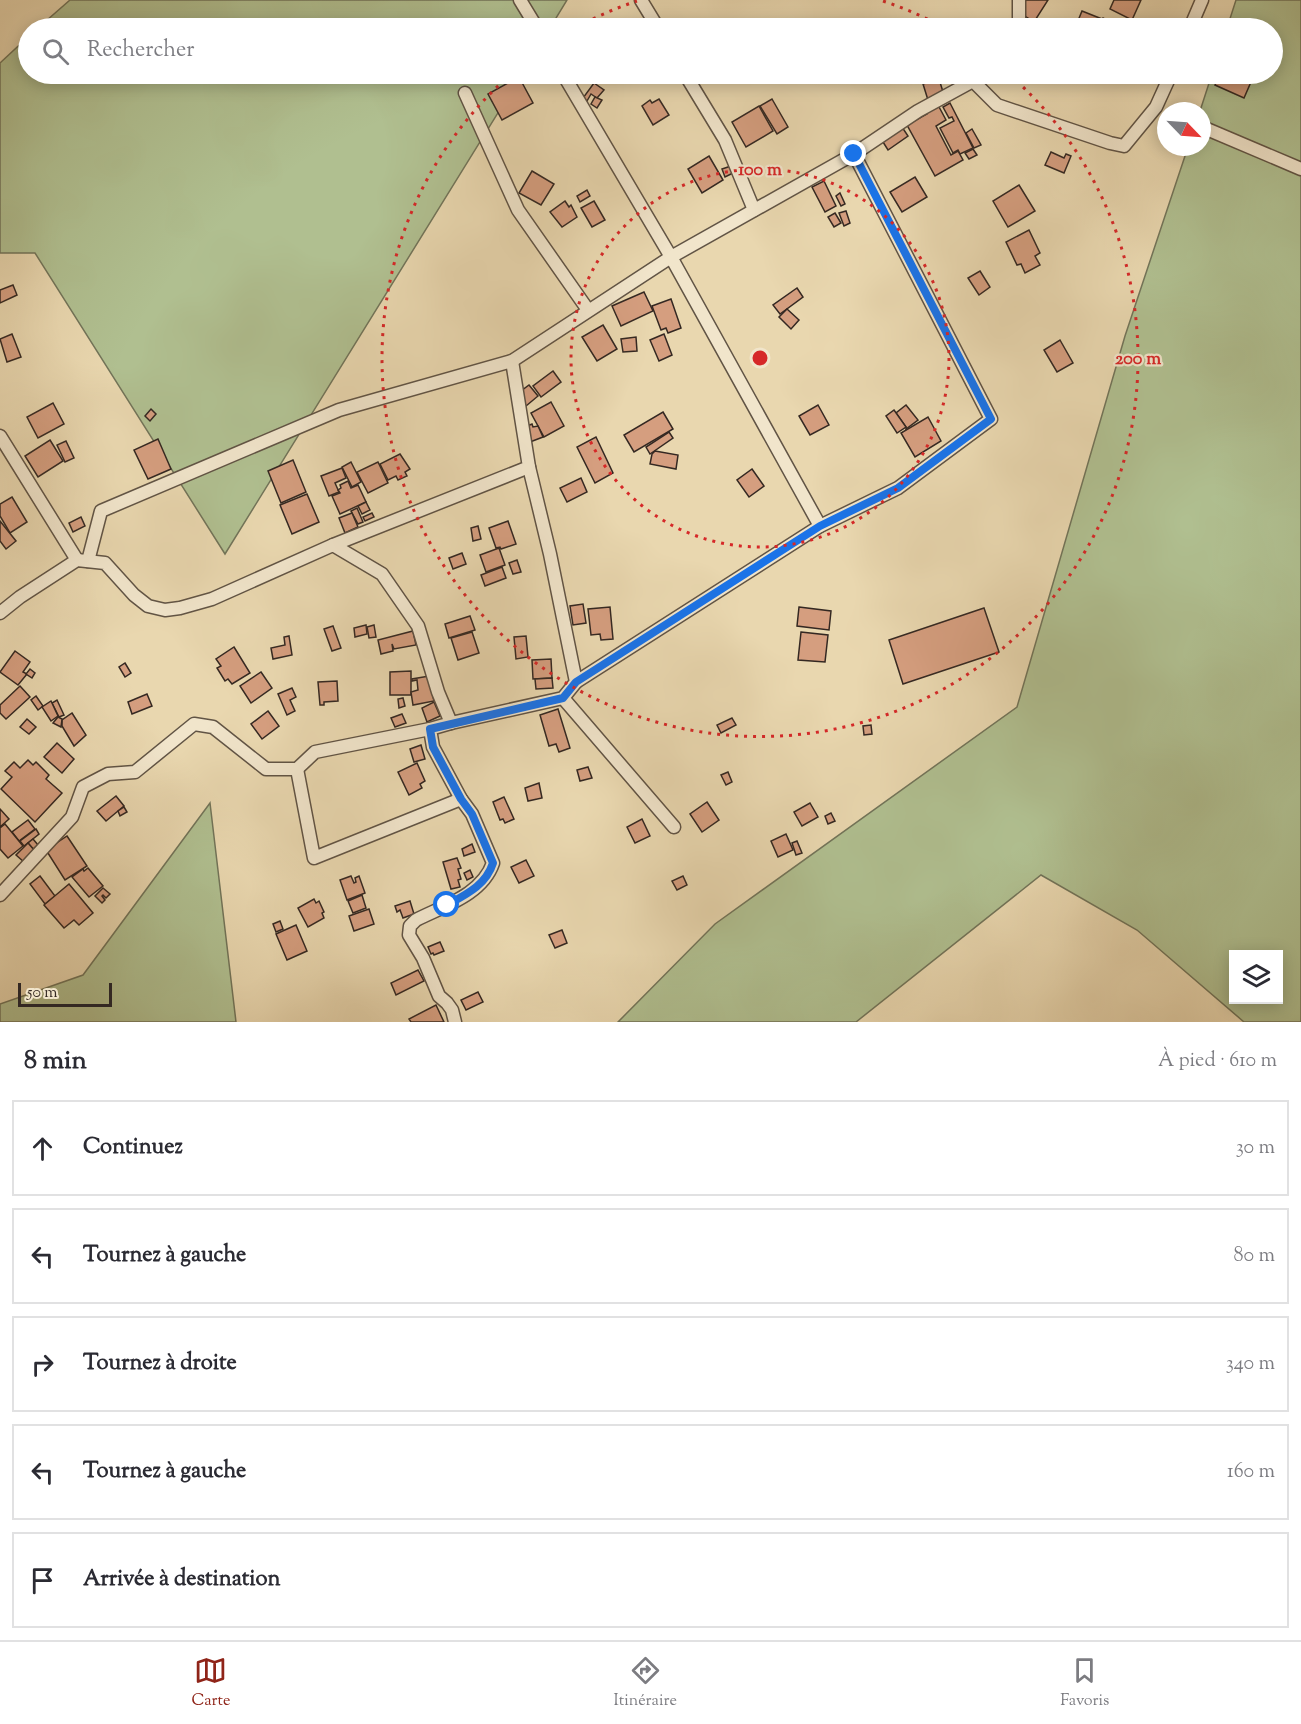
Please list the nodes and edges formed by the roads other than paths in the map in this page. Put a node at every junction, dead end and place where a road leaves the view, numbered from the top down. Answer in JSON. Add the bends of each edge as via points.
{"nodes":[{"id":1,"x":520,"y":0,"type":"edge"},
{"id":2,"x":641,"y":0,"type":"edge"},
{"id":3,"x":1019,"y":0,"type":"edge"},
{"id":4,"x":1202,"y":0,"type":"edge"},
{"id":5,"x":531,"y":18,"type":"edge"},
{"id":6,"x":652,"y":18,"type":"edge"},
{"id":7,"x":1019,"y":18,"type":"edge"},
{"id":8,"x":1194,"y":18,"type":"edge"},
{"id":9,"x":569,"y":84,"type":"edge"},
{"id":10,"x":691,"y":84,"type":"edge"},
{"id":11,"x":965,"y":84,"type":"edge"},
{"id":12,"x":982,"y":84,"type":"edge"},
{"id":13,"x":1168,"y":84,"type":"edge"},
{"id":14,"x":465,"y":93,"type":"dead end"},
{"id":15,"x":1163,"y":102,"type":"edge"},
{"id":16,"x":1157,"y":114,"type":"edge"},
{"id":17,"x":1211,"y":131,"type":"edge"},
{"id":18,"x":854,"y":154,"type":"junction"},
{"id":19,"x":1301,"y":169,"type":"edge"},
{"id":20,"x":754,"y":210,"type":"junction"},
{"id":21,"x":671,"y":257,"type":"junction"},
{"id":22,"x":588,"y":310,"type":"junction"},
{"id":23,"x":512,"y":362,"type":"junction"},
{"id":24,"x":0,"y":436,"type":"edge"},
{"id":25,"x":529,"y":467,"type":"junction"},
{"id":26,"x":820,"y":526,"type":"junction"},
{"id":27,"x":333,"y":545,"type":"junction"},
{"id":28,"x":83,"y":560,"type":"junction"},
{"id":29,"x":0,"y":613,"type":"edge"},
{"id":30,"x":576,"y":682,"type":"junction"},
{"id":31,"x":563,"y":698,"type":"junction"},
{"id":32,"x":451,"y":723,"type":"junction"},
{"id":33,"x":430,"y":729,"type":"junction"},
{"id":34,"x":297,"y":770,"type":"junction"},
{"id":35,"x":461,"y":799,"type":"junction"},
{"id":36,"x":674,"y":827,"type":"dead end"},
{"id":37,"x":0,"y":895,"type":"edge"},
{"id":38,"x":455,"y":1022,"type":"edge"}],
"edges":[{"from":1,"to":5,"type":"street"},
{"from":2,"to":6,"type":"street"},
{"from":3,"to":7,"type":"street"},
{"from":4,"to":8,"type":"street"},
{"from":9,"to":21,"type":"street"},
{"from":10,"to":20,"type":"street","via":[[725,140]]},
{"from":11,"to":18,"type":"street"},
{"from":12,"to":16,"type":"street","via":[[997,105],[1124,146]]},
{"from":13,"to":15,"type":"street"},
{"from":14,"to":22,"type":"street","via":[[518,210]]},
{"from":17,"to":19,"type":"street"},
{"from":18,"to":20,"type":"street"},
{"from":18,"to":26,"type":"street","via":[[991,419],[898,488]]},
{"from":20,"to":21,"type":"street"},
{"from":21,"to":22,"type":"street"},
{"from":21,"to":26,"type":"street"},
{"from":22,"to":23,"type":"street"},
{"from":23,"to":25,"type":"street"},
{"from":23,"to":28,"type":"street","via":[[339,410],[101,511]]},
{"from":24,"to":28,"type":"street"},
{"from":25,"to":27,"type":"street"},
{"from":25,"to":30,"type":"street"},
{"from":26,"to":30,"type":"street"},
{"from":27,"to":28,"type":"street","via":[[212,599],[165,610],[148,606],[105,563]]},
{"from":27,"to":32,"type":"street","via":[[382,574],[418,626]]},
{"from":28,"to":29,"type":"street"},
{"from":30,"to":31,"type":"street"},
{"from":31,"to":32,"type":"street"},
{"from":31,"to":36,"type":"street"},
{"from":32,"to":33,"type":"street"},
{"from":33,"to":34,"type":"street","via":[[315,752]]},
{"from":33,"to":35,"type":"street","via":[[433,747]]},
{"from":34,"to":35,"type":"street","via":[[314,858]]},
{"from":34,"to":37,"type":"street","via":[[266,769],[213,727],[194,724],[135,772],[108,774],[83,787],[72,818]]},
{"from":35,"to":38,"type":"street","via":[[472,814],[493,863],[489,874],[473,890],[416,920],[409,935]]}]}
